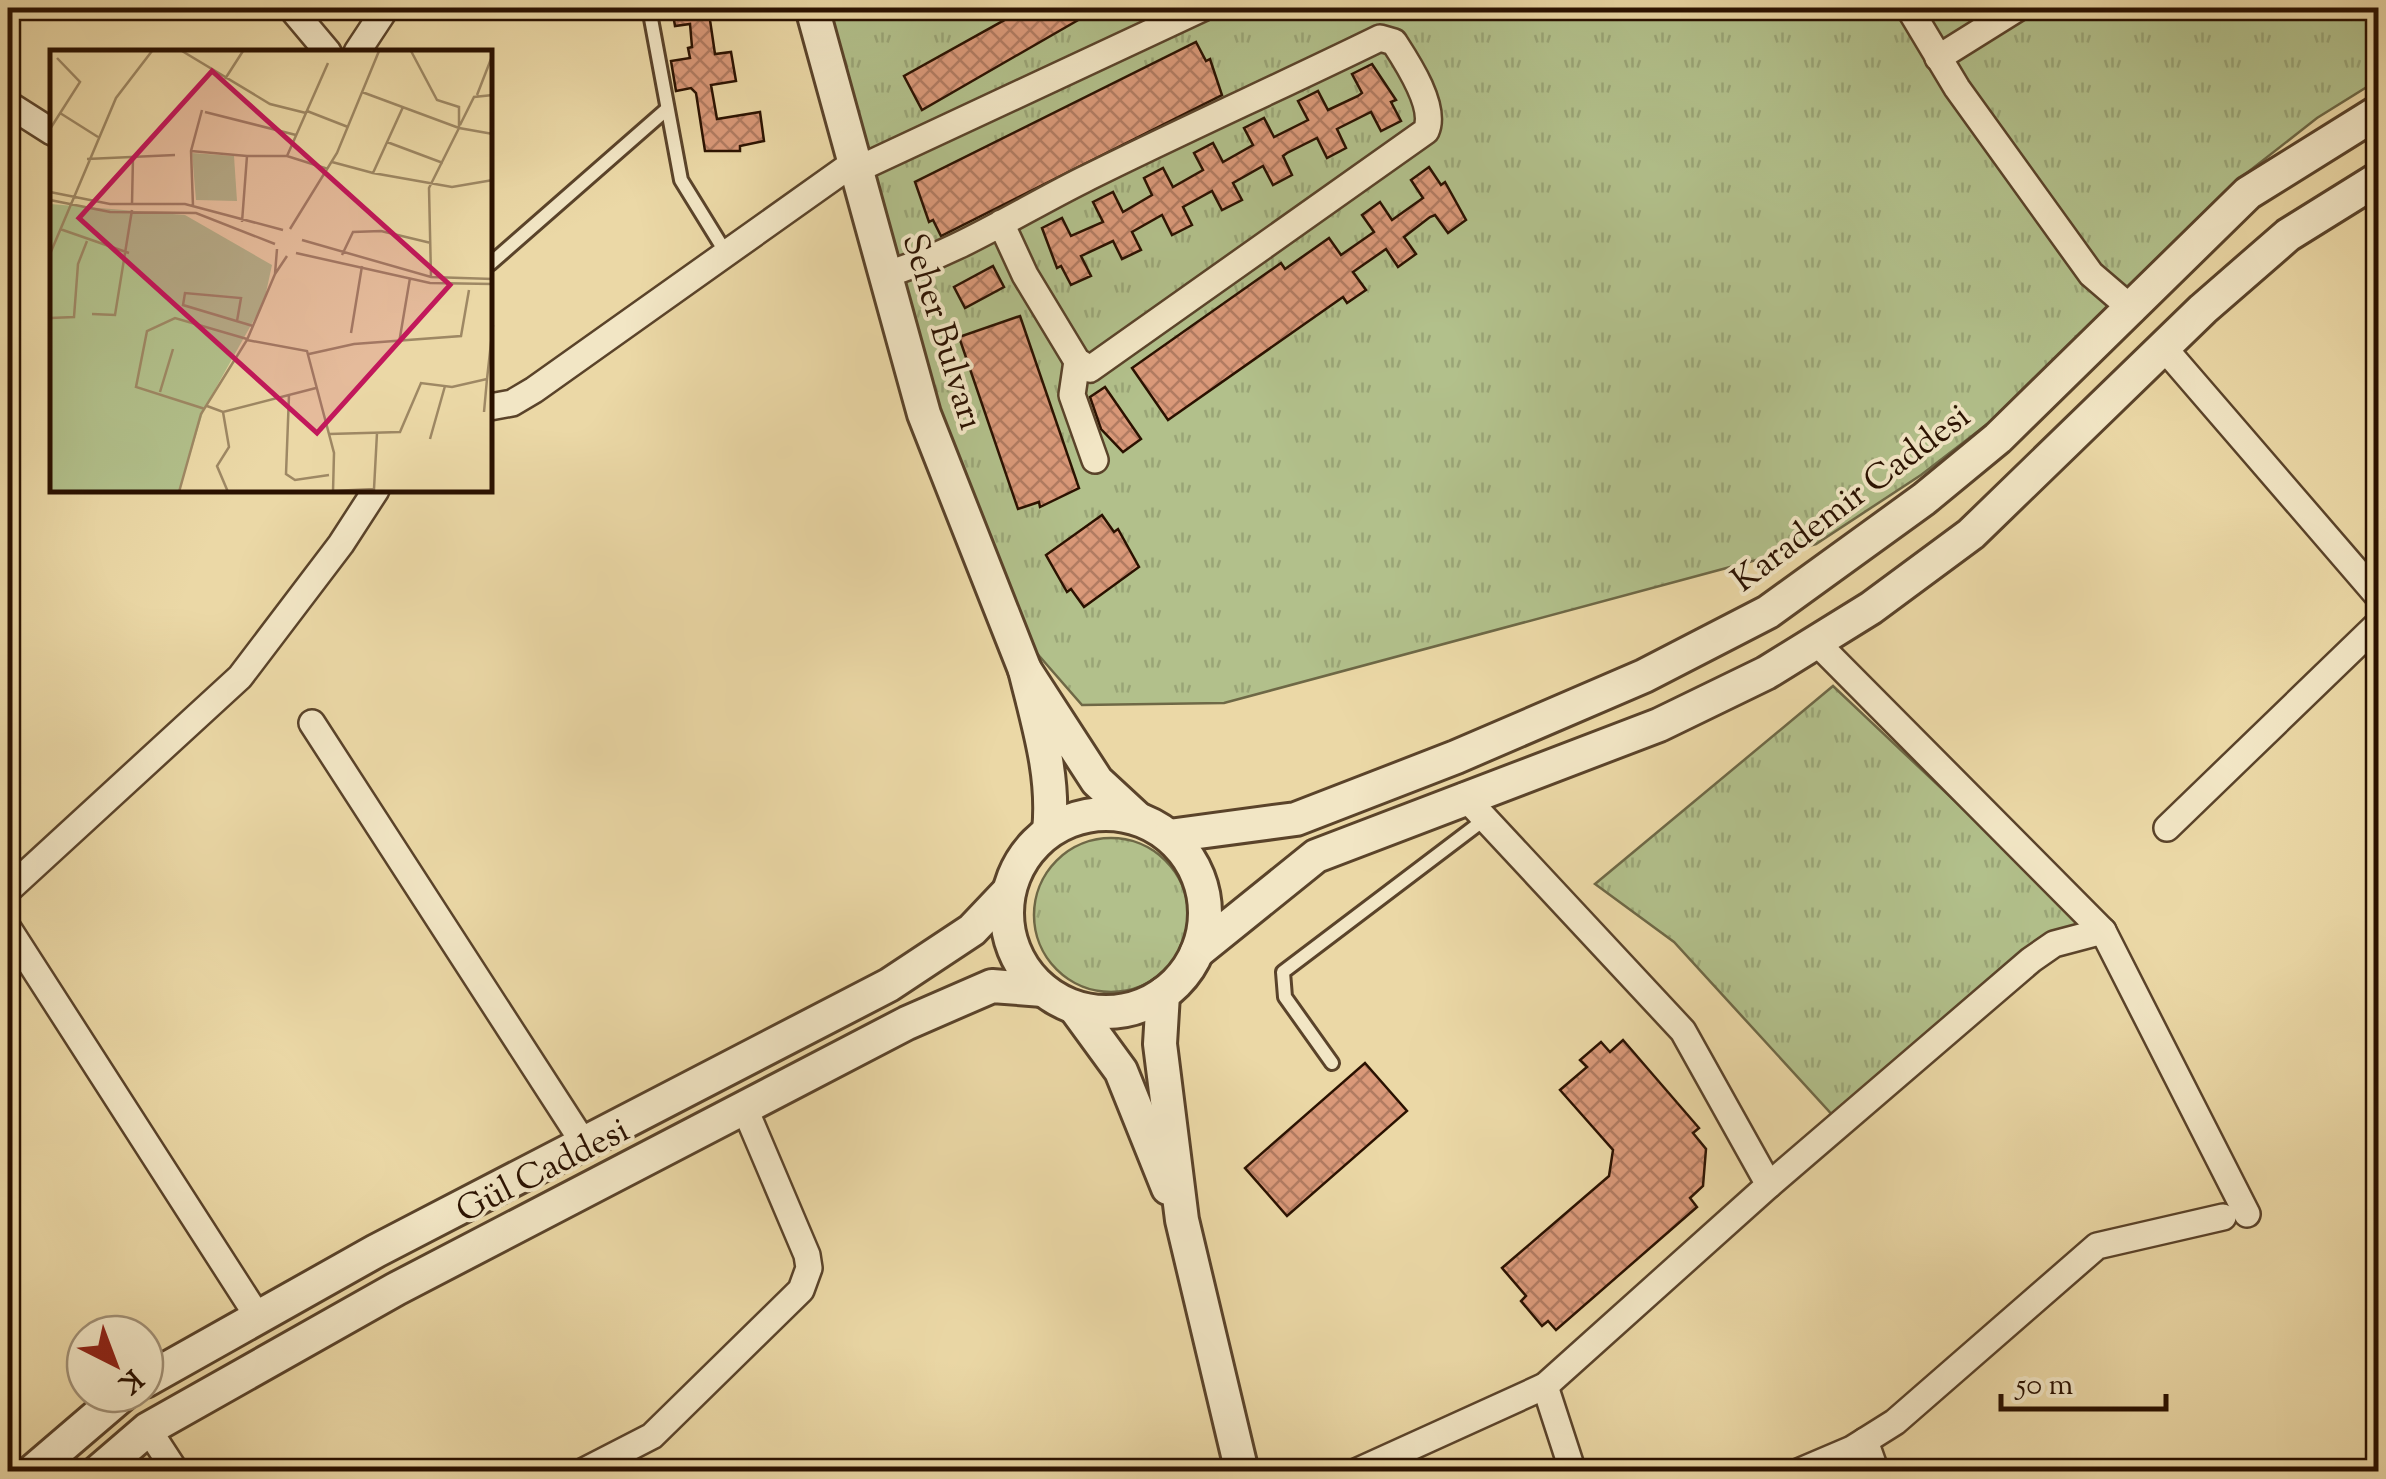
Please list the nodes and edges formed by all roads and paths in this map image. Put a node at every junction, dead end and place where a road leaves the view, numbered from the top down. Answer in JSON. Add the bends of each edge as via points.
{"nodes":[{"id":1,"x":291,"y":8,"type":"edge"},
{"id":2,"x":386,"y":8,"type":"edge"},
{"id":3,"x":649,"y":8,"type":"edge"},
{"id":4,"x":812,"y":8,"type":"edge"},
{"id":5,"x":1203,"y":8,"type":"edge"},
{"id":6,"x":1908,"y":8,"type":"edge"},
{"id":7,"x":2018,"y":8,"type":"edge"},
{"id":8,"x":326,"y":50,"type":"edge"},
{"id":9,"x":358,"y":50,"type":"edge"},
{"id":10,"x":1938,"y":58,"type":"junction"},
{"id":11,"x":8,"y":104,"type":"edge"},
{"id":12,"x":667,"y":110,"type":"junction"},
{"id":13,"x":2378,"y":112,"type":"edge"},
{"id":14,"x":50,"y":131,"type":"edge"},
{"id":15,"x":853,"y":167,"type":"junction"},
{"id":16,"x":2378,"y":180,"type":"edge"},
{"id":17,"x":1002,"y":223,"type":"junction"},
{"id":18,"x":726,"y":254,"type":"junction"},
{"id":19,"x":492,"y":262,"type":"edge"},
{"id":20,"x":884,"y":276,"type":"junction"},
{"id":21,"x":2133,"y":310,"type":"junction"},
{"id":22,"x":2164,"y":348,"type":"junction"},
{"id":23,"x":1077,"y":361,"type":"junction"},
{"id":24,"x":492,"y":407,"type":"edge"},
{"id":25,"x":1095,"y":460,"type":"dead end"},
{"id":26,"x":375,"y":492,"type":"edge"},
{"id":27,"x":2378,"y":596,"type":"edge"},
{"id":28,"x":2378,"y":624,"type":"edge"},
{"id":29,"x":1816,"y":642,"type":"junction"},
{"id":30,"x":1025,"y":670,"type":"junction"},
{"id":31,"x":312,"y":723,"type":"dead end"},
{"id":32,"x":1474,"y":808,"type":"junction"},
{"id":33,"x":1138,"y":818,"type":"junction"},
{"id":34,"x":2168,"y":828,"type":"dead end"},
{"id":35,"x":1050,"y":832,"type":"junction"},
{"id":36,"x":1169,"y":836,"type":"junction"},
{"id":37,"x":8,"y":890,"type":"edge"},
{"id":38,"x":1009,"y":891,"type":"junction"},
{"id":39,"x":8,"y":928,"type":"edge"},
{"id":40,"x":2103,"y":931,"type":"junction"},
{"id":41,"x":1198,"y":952,"type":"junction"},
{"id":42,"x":1043,"y":990,"type":"junction"},
{"id":43,"x":1163,"y":994,"type":"junction"},
{"id":44,"x":1075,"y":1008,"type":"junction"},
{"id":45,"x":1332,"y":1063,"type":"dead end"},
{"id":46,"x":744,"y":1110,"type":"junction"},
{"id":47,"x":585,"y":1146,"type":"junction"},
{"id":48,"x":1769,"y":1185,"type":"junction"},
{"id":49,"x":1182,"y":1220,"type":"junction"},
{"id":50,"x":258,"y":1317,"type":"junction"},
{"id":51,"x":165,"y":1370,"type":"edge"},
{"id":52,"x":1545,"y":1386,"type":"junction"},
{"id":53,"x":100,"y":1414,"type":"edge"},
{"id":54,"x":148,"y":1429,"type":"junction"},
{"id":55,"x":1865,"y":1440,"type":"junction"},
{"id":56,"x":32,"y":1472,"type":"edge"},
{"id":57,"x":98,"y":1472,"type":"edge"},
{"id":58,"x":176,"y":1472,"type":"edge"},
{"id":59,"x":582,"y":1472,"type":"edge"},
{"id":60,"x":1242,"y":1472,"type":"edge"},
{"id":61,"x":1356,"y":1472,"type":"edge"},
{"id":62,"x":1573,"y":1472,"type":"edge"},
{"id":63,"x":1798,"y":1472,"type":"edge"},
{"id":64,"x":1876,"y":1472,"type":"edge"}],
"edges":[{"from":1,"to":8,"type":"street"},
{"from":2,"to":9,"type":"street"},
{"from":3,"to":12,"type":"lane"},
{"from":4,"to":15,"type":"street","name":"Seher Bulvarı"},
{"from":5,"to":15,"type":"street"},
{"from":6,"to":10,"type":"street"},
{"from":7,"to":10,"type":"street"},
{"from":10,"to":21,"type":"street","via":[[2091,274]]},
{"from":11,"to":14,"type":"street"},
{"from":12,"to":18,"type":"lane","via":[[681,180]]},
{"from":12,"to":19,"type":"lane"},
{"from":13,"to":21,"type":"street","name":"Karademir Caddesi","via":[[2248,193]]},
{"from":15,"to":18,"type":"street"},
{"from":15,"to":20,"type":"street","name":"Seher Bulvarı"},
{"from":16,"to":22,"type":"street","via":[[2288,235]]},
{"from":17,"to":20,"type":"street","via":[[934,261]]},
{"from":17,"to":23,"type":"street"},
{"from":17,"to":23,"type":"street","via":[[1380,38],[1394,42],[1404,58],[1430,118],[1426,130],[1109,359],[1090,369]]},
{"from":18,"to":24,"type":"street","via":[[534,390]]},
{"from":20,"to":30,"type":"street","name":"Seher Bulvarı","via":[[924,414]]},
{"from":21,"to":36,"type":"street","name":"Karademir Caddesi","via":[[1998,438],[1768,612],[1644,676],[1296,819]]},
{"from":22,"to":27,"type":"street"},
{"from":22,"to":29,"type":"street","via":[[1971,534]]},
{"from":23,"to":25,"type":"street","via":[[1072,394]]},
{"from":26,"to":37,"type":"street","via":[[240,677]]},
{"from":28,"to":34,"type":"street"},
{"from":29,"to":32,"type":"street","via":[[1659,725]]},
{"from":29,"to":40,"type":"street"},
{"from":30,"to":33,"type":"street","name":"Seher Bulvarı","via":[[1097,782]]},
{"from":30,"to":35,"type":"street","name":"Seher Bulvarı","via":[[1048,768]]},
{"from":31,"to":47,"type":"street"},
{"from":32,"to":41,"type":"street","via":[[1316,856]]},
{"from":32,"to":45,"type":"lane","via":[[1283,972],[1285,997]]},
{"from":32,"to":48,"type":"street","via":[[1683,1030]]},
{"from":33,"to":35,"type":"street","via":[[1101,814]]},
{"from":33,"to":36,"type":"street"},
{"from":35,"to":38,"type":"street","via":[[1024,858]]},
{"from":36,"to":41,"type":"street","via":[[1200,880],[1206,916]]},
{"from":38,"to":42,"type":"street","via":[[1012,946]]},
{"from":38,"to":47,"type":"street","name":"Gül Caddesi","via":[[972,930],[889,984]]},
{"from":39,"to":50,"type":"street"},
{"from":40,"to":48,"type":"street","via":[[2054,944],[2031,960]]},
{"from":40,"to":55,"type":"street","via":[[2235,1216],[2098,1246],[1934,1390]]},
{"from":41,"to":43,"type":"street"},
{"from":42,"to":44,"type":"street"},
{"from":42,"to":46,"type":"street","name":"Gül Caddesi","via":[[992,986]]},
{"from":43,"to":44,"type":"street","via":[[1112,1012]]},
{"from":43,"to":49,"type":"street","via":[[1160,1044]]},
{"from":44,"to":49,"type":"street","via":[[1121,1071]]},
{"from":46,"to":54,"type":"street","name":"Gül Caddesi","via":[[396,1289]]},
{"from":46,"to":59,"type":"street","via":[[807,1255],[802,1290],[652,1436]]},
{"from":47,"to":50,"type":"street","name":"Gül Caddesi"},
{"from":48,"to":52,"type":"street"},
{"from":49,"to":60,"type":"street"},
{"from":50,"to":51,"type":"street","name":"Gül Caddesi"},
{"from":52,"to":61,"type":"street"},
{"from":52,"to":62,"type":"street"},
{"from":53,"to":56,"type":"street"},
{"from":54,"to":57,"type":"street","name":"Gül Caddesi"},
{"from":54,"to":58,"type":"street"},
{"from":55,"to":63,"type":"street"},
{"from":55,"to":64,"type":"street"}]}
